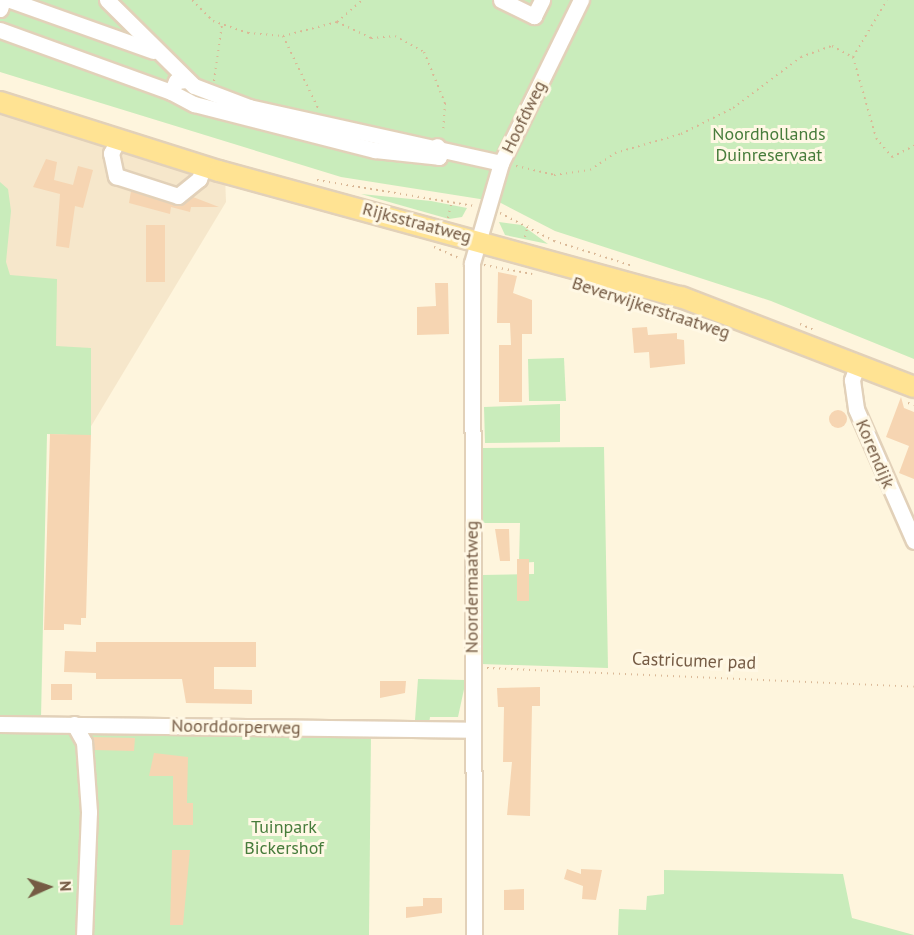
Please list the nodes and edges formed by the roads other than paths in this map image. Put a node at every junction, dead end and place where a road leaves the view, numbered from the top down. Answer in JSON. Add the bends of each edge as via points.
{"nodes":[{"id":1,"x":3,"y":0,"type":"edge"},
{"id":2,"x":10,"y":0,"type":"edge"},
{"id":3,"x":107,"y":0,"type":"edge"},
{"id":4,"x":542,"y":0,"type":"edge"},
{"id":5,"x":581,"y":0,"type":"edge"},
{"id":6,"x":508,"y":2,"type":"edge"},
{"id":7,"x":119,"y":5,"type":"edge"},
{"id":8,"x":0,"y":9,"type":"edge"},
{"id":9,"x":0,"y":30,"type":"edge"},
{"id":10,"x":159,"y":53,"type":"junction"},
{"id":11,"x":187,"y":80,"type":"junction"},
{"id":12,"x":171,"y":92,"type":"junction"},
{"id":13,"x":0,"y":102,"type":"edge"},
{"id":14,"x":118,"y":140,"type":"junction"},
{"id":15,"x":437,"y":146,"type":"junction"},
{"id":16,"x":501,"y":163,"type":"junction"},
{"id":17,"x":204,"y":166,"type":"junction"},
{"id":18,"x":479,"y":239,"type":"junction"},
{"id":19,"x":858,"y":364,"type":"junction"},
{"id":20,"x":914,"y":387,"type":"edge"},
{"id":21,"x":914,"y":541,"type":"edge"},
{"id":22,"x":0,"y":724,"type":"edge"},
{"id":23,"x":74,"y":724,"type":"junction"},
{"id":24,"x":473,"y":730,"type":"junction"},
{"id":25,"x":84,"y":935,"type":"edge"},
{"id":26,"x":474,"y":935,"type":"edge"}],
"edges":[{"from":1,"to":8,"type":"street"},
{"from":2,"to":10,"type":"street"},
{"from":3,"to":7,"type":"street"},
{"from":4,"to":6,"type":"street","via":[[534,16]]},
{"from":5,"to":16,"type":"street","name":"Hoofdweg"},
{"from":7,"to":10,"type":"street"},
{"from":9,"to":12,"type":"street"},
{"from":10,"to":11,"type":"street"},
{"from":11,"to":12,"type":"street","via":[[176,81]]},
{"from":11,"to":15,"type":"street","via":[[249,107]]},
{"from":12,"to":15,"type":"street","via":[[194,104],[375,150],[439,157]]},
{"from":13,"to":14,"type":"main road","name":"Rijksstraatweg"},
{"from":14,"to":17,"type":"main road","name":"Rijksstraatweg"},
{"from":14,"to":17,"type":"street","via":[[111,153],[116,176],[178,196],[199,179]]},
{"from":15,"to":16,"type":"street"},
{"from":16,"to":18,"type":"street","name":"Hoofdweg"},
{"from":17,"to":18,"type":"main road","name":"Rijksstraatweg"},
{"from":18,"to":19,"type":"main road","name":"Rijksstraatweg","via":[[681,297]]},
{"from":18,"to":24,"type":"street","name":"Noordermaatweg","via":[[472,263]]},
{"from":19,"to":20,"type":"main road"},
{"from":19,"to":21,"type":"street","name":"Korendijk","via":[[852,380],[856,410]]},
{"from":22,"to":23,"type":"street","name":"Noorddorperweg"},
{"from":23,"to":24,"type":"street","name":"Noorddorperweg"},
{"from":23,"to":25,"type":"street","via":[[84,742],[89,812]]},
{"from":24,"to":26,"type":"street","name":"Noordermaatweg"}]}
